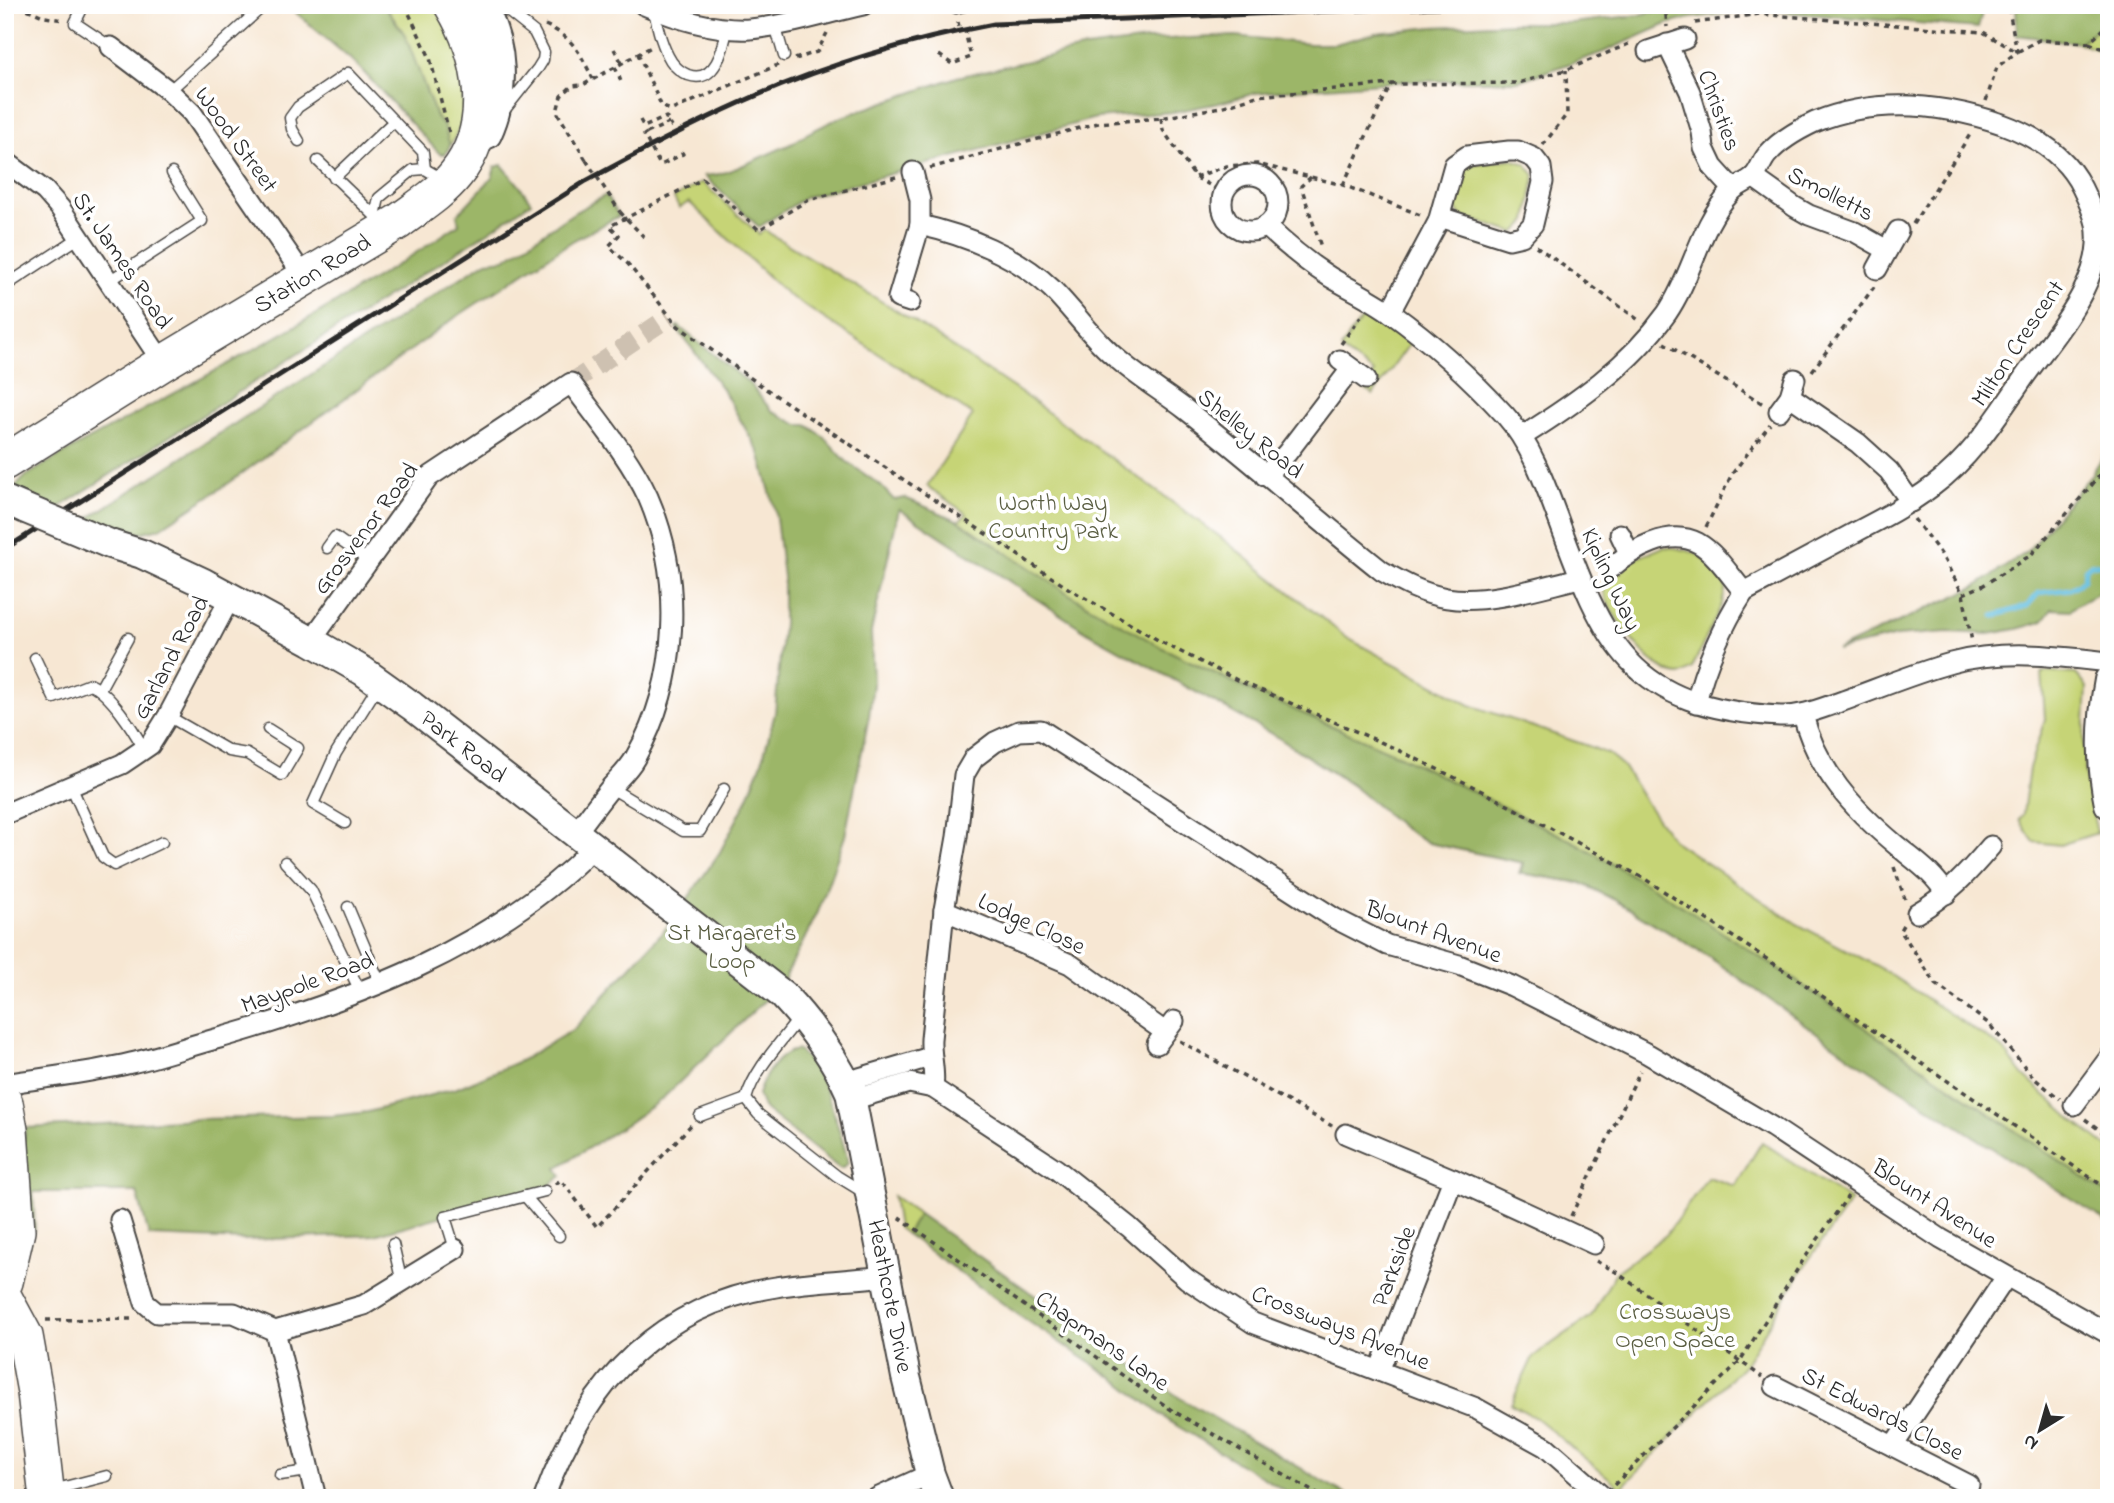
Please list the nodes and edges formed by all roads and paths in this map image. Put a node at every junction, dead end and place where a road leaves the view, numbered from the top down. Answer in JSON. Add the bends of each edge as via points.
{"nodes":[{"id":1,"x":18,"y":5,"type":"edge"},
{"id":2,"x":85,"y":5,"type":"edge"},
{"id":3,"x":405,"y":5,"type":"edge"},
{"id":4,"x":452,"y":5,"type":"edge"},
{"id":5,"x":481,"y":5,"type":"edge"},
{"id":6,"x":500,"y":5,"type":"edge"},
{"id":7,"x":968,"y":5,"type":"edge"},
{"id":8,"x":1159,"y":5,"type":"edge"},
{"id":9,"x":1665,"y":5,"type":"edge"},
{"id":10,"x":2008,"y":5,"type":"edge"},
{"id":11,"x":649,"y":7,"type":"edge"},
{"id":12,"x":854,"y":7,"type":"edge"},
{"id":13,"x":956,"y":8,"type":"dead end"},
{"id":14,"x":1045,"y":8,"type":"dead end"},
{"id":15,"x":260,"y":9,"type":"dead end"},
{"id":16,"x":536,"y":18,"type":"dead end"},
{"id":17,"x":75,"y":23,"type":"junction"},
{"id":18,"x":775,"y":24,"type":"junction"},
{"id":19,"x":2109,"y":24,"type":"edge"},
{"id":20,"x":959,"y":27,"type":"dead end"},
{"id":21,"x":727,"y":28,"type":"junction"},
{"id":22,"x":1675,"y":32,"type":"junction"},
{"id":23,"x":662,"y":41,"type":"junction"},
{"id":24,"x":2089,"y":43,"type":"junction"},
{"id":25,"x":1643,"y":45,"type":"joint"},
{"id":26,"x":111,"y":47,"type":"joint"},
{"id":27,"x":614,"y":49,"type":"dead end"},
{"id":28,"x":2109,"y":51,"type":"edge"},
{"id":29,"x":2017,"y":52,"type":"junction"},
{"id":30,"x":638,"y":54,"type":"junction"},
{"id":31,"x":939,"y":55,"type":"dead end"},
{"id":32,"x":784,"y":56,"type":"dead end"},
{"id":33,"x":622,"y":63,"type":"junction"},
{"id":34,"x":615,"y":67,"type":"junction"},
{"id":35,"x":1566,"y":70,"type":"junction"},
{"id":36,"x":593,"y":79,"type":"junction"},
{"id":37,"x":622,"y":84,"type":"dead end"},
{"id":38,"x":1391,"y":84,"type":"junction"},
{"id":39,"x":169,"y":91,"type":"junction"},
{"id":40,"x":1980,"y":117,"type":"junction"},
{"id":41,"x":1161,"y":118,"type":"junction"},
{"id":42,"x":640,"y":120,"type":"dead end"},
{"id":43,"x":394,"y":121,"type":"junction"},
{"id":44,"x":490,"y":127,"type":"junction"},
{"id":45,"x":449,"y":135,"type":"dead end"},
{"id":46,"x":299,"y":141,"type":"dead end"},
{"id":47,"x":680,"y":150,"type":"dead end"},
{"id":48,"x":1534,"y":158,"type":"junction"},
{"id":49,"x":5,"y":161,"type":"edge"},
{"id":50,"x":318,"y":161,"type":"dead end"},
{"id":51,"x":913,"y":172,"type":"junction"},
{"id":52,"x":172,"y":173,"type":"dead end"},
{"id":53,"x":443,"y":175,"type":"junction"},
{"id":54,"x":334,"y":177,"type":"junction"},
{"id":55,"x":1195,"y":177,"type":"junction"},
{"id":56,"x":1311,"y":177,"type":"junction"},
{"id":57,"x":1754,"y":177,"type":"junction"},
{"id":58,"x":1343,"y":185,"type":"junction"},
{"id":59,"x":1733,"y":189,"type":"junction"},
{"id":60,"x":1224,"y":193,"type":"junction"},
{"id":61,"x":624,"y":218,"type":"junction"},
{"id":62,"x":1439,"y":219,"type":"junction"},
{"id":63,"x":376,"y":225,"type":"junction"},
{"id":64,"x":920,"y":225,"type":"junction"},
{"id":65,"x":1266,"y":226,"type":"junction"},
{"id":66,"x":1898,"y":231,"type":"dead end"},
{"id":67,"x":1522,"y":236,"type":"junction"},
{"id":68,"x":80,"y":237,"type":"junction"},
{"id":69,"x":644,"y":237,"type":"dead end"},
{"id":70,"x":1887,"y":250,"type":"junction"},
{"id":71,"x":1877,"y":269,"type":"dead end"},
{"id":72,"x":1328,"y":275,"type":"junction"},
{"id":73,"x":304,"y":278,"type":"junction"},
{"id":74,"x":109,"y":281,"type":"junction"},
{"id":75,"x":5,"y":286,"type":"edge"},
{"id":76,"x":1372,"y":300,"type":"junction"},
{"id":77,"x":910,"y":302,"type":"dead end"},
{"id":78,"x":1390,"y":312,"type":"junction"},
{"id":79,"x":1652,"y":332,"type":"junction"},
{"id":80,"x":163,"y":363,"type":"junction"},
{"id":81,"x":1349,"y":363,"type":"joint"},
{"id":82,"x":571,"y":383,"type":"joint"},
{"id":83,"x":1788,"y":395,"type":"junction"},
{"id":84,"x":1523,"y":436,"type":"junction"},
{"id":85,"x":2109,"y":460,"type":"edge"},
{"id":86,"x":5,"y":462,"type":"edge"},
{"id":87,"x":1265,"y":476,"type":"junction"},
{"id":88,"x":1911,"y":502,"type":"junction"},
{"id":89,"x":16,"y":505,"type":"edge"},
{"id":90,"x":1924,"y":531,"type":"dead end"},
{"id":91,"x":1620,"y":534,"type":"dead end"},
{"id":92,"x":1698,"y":543,"type":"junction"},
{"id":93,"x":327,"y":548,"type":"dead end"},
{"id":94,"x":1629,"y":553,"type":"junction"},
{"id":95,"x":369,"y":561,"type":"junction"},
{"id":96,"x":1612,"y":567,"type":"dead end"},
{"id":97,"x":1580,"y":578,"type":"junction"},
{"id":98,"x":1744,"y":592,"type":"junction"},
{"id":99,"x":1962,"y":594,"type":"junction"},
{"id":100,"x":230,"y":598,"type":"junction"},
{"id":101,"x":128,"y":638,"type":"dead end"},
{"id":102,"x":311,"y":641,"type":"junction"},
{"id":103,"x":1975,"y":657,"type":"junction"},
{"id":104,"x":35,"y":658,"type":"dead end"},
{"id":105,"x":2109,"y":662,"type":"edge"},
{"id":106,"x":2109,"y":680,"type":"edge"},
{"id":107,"x":380,"y":682,"type":"junction"},
{"id":108,"x":100,"y":689,"type":"junction"},
{"id":109,"x":1696,"y":703,"type":"junction"},
{"id":110,"x":1802,"y":715,"type":"junction"},
{"id":111,"x":168,"y":716,"type":"junction"},
{"id":112,"x":268,"y":729,"type":"dead end"},
{"id":113,"x":145,"y":750,"type":"junction"},
{"id":114,"x":71,"y":786,"type":"junction"},
{"id":115,"x":611,"y":788,"type":"junction"},
{"id":116,"x":724,"y":789,"type":"dead end"},
{"id":117,"x":2109,"y":804,"type":"edge"},
{"id":118,"x":5,"y":814,"type":"edge"},
{"id":119,"x":345,"y":823,"type":"dead end"},
{"id":120,"x":1882,"y":834,"type":"junction"},
{"id":121,"x":584,"y":841,"type":"junction"},
{"id":122,"x":162,"y":842,"type":"dead end"},
{"id":123,"x":1991,"y":846,"type":"dead end"},
{"id":124,"x":285,"y":862,"type":"dead end"},
{"id":125,"x":1946,"y":894,"type":"junction"},
{"id":126,"x":348,"y":907,"type":"dead end"},
{"id":127,"x":944,"y":910,"type":"junction"},
{"id":128,"x":1914,"y":914,"type":"junction"},
{"id":129,"x":380,"y":983,"type":"junction"},
{"id":130,"x":360,"y":992,"type":"junction"},
{"id":131,"x":801,"y":1014,"type":"junction"},
{"id":132,"x":1165,"y":1032,"type":"joint"},
{"id":133,"x":1648,"y":1054,"type":"junction"},
{"id":134,"x":930,"y":1057,"type":"junction"},
{"id":135,"x":2109,"y":1058,"type":"edge"},
{"id":136,"x":5,"y":1084,"type":"edge"},
{"id":137,"x":933,"y":1088,"type":"junction"},
{"id":138,"x":850,"y":1092,"type":"junction"},
{"id":139,"x":746,"y":1099,"type":"junction"},
{"id":140,"x":2072,"y":1107,"type":"junction"},
{"id":141,"x":7,"y":1116,"type":"edge"},
{"id":142,"x":700,"y":1116,"type":"joint"},
{"id":143,"x":1346,"y":1133,"type":"joint"},
{"id":144,"x":2109,"y":1137,"type":"edge"},
{"id":145,"x":1453,"y":1179,"type":"junction"},
{"id":146,"x":1857,"y":1183,"type":"junction"},
{"id":147,"x":2109,"y":1190,"type":"edge"},
{"id":148,"x":545,"y":1191,"type":"joint"},
{"id":149,"x":525,"y":1196,"type":"junction"},
{"id":150,"x":871,"y":1198,"type":"junction"},
{"id":151,"x":120,"y":1220,"type":"dead end"},
{"id":152,"x":1565,"y":1230,"type":"junction"},
{"id":153,"x":559,"y":1236,"type":"dead end"},
{"id":154,"x":393,"y":1244,"type":"dead end"},
{"id":155,"x":1594,"y":1244,"type":"joint"},
{"id":156,"x":455,"y":1250,"type":"joint"},
{"id":157,"x":887,"y":1276,"type":"junction"},
{"id":158,"x":2006,"y":1277,"type":"junction"},
{"id":159,"x":5,"y":1283,"type":"edge"},
{"id":160,"x":402,"y":1283,"type":"junction"},
{"id":161,"x":10,"y":1310,"type":"edge"},
{"id":162,"x":157,"y":1312,"type":"junction"},
{"id":163,"x":275,"y":1331,"type":"junction"},
{"id":164,"x":2109,"y":1334,"type":"edge"},
{"id":165,"x":1740,"y":1361,"type":"junction"},
{"id":166,"x":1379,"y":1371,"type":"junction"},
{"id":167,"x":1775,"y":1386,"type":"joint"},
{"id":168,"x":1893,"y":1446,"type":"junction"},
{"id":169,"x":308,"y":1471,"type":"junction"},
{"id":170,"x":280,"y":1475,"type":"dead end"},
{"id":171,"x":107,"y":1476,"type":"dead end"},
{"id":172,"x":1970,"y":1483,"type":"edge"},
{"id":173,"x":934,"y":1486,"type":"edge"},
{"id":174,"x":46,"y":1495,"type":"edge"},
{"id":175,"x":1603,"y":1497,"type":"edge"},
{"id":176,"x":316,"y":1498,"type":"edge"},
{"id":177,"x":544,"y":1498,"type":"edge"},
{"id":178,"x":877,"y":1498,"type":"edge"},
{"id":179,"x":1324,"y":1498,"type":"edge"}],
"edges":[{"from":1,"to":17,"type":"path"},
{"from":2,"to":17,"type":"lane"},
{"from":3,"to":45,"type":"path","via":[[430,58]]},
{"from":4,"to":53,"type":"highway","via":[[474,52],[481,101],[468,156]]},
{"from":5,"to":44,"type":"street","name":"Station Road","via":[[495,32],[500,67]]},
{"from":6,"to":44,"type":"lane","via":[[534,32],[544,52],[538,68]]},
{"from":7,"to":13,"type":"lane"},
{"from":8,"to":14,"type":"path"},
{"from":9,"to":22,"type":"path"},
{"from":10,"to":29,"type":"path"},
{"from":11,"to":21,"type":"street"},
{"from":11,"to":23,"type":"lane"},
{"from":12,"to":18,"type":"street"},
{"from":12,"to":30,"type":"path","via":[[827,32],[817,52],[672,110],[662,107]]},
{"from":15,"to":39,"type":"lane"},
{"from":16,"to":36,"type":"path","via":[[574,42]]},
{"from":17,"to":26,"type":"lane"},
{"from":18,"to":21,"type":"street"},
{"from":18,"to":32,"type":"lane"},
{"from":19,"to":24,"type":"path"},
{"from":20,"to":31,"type":"path","via":[[965,31],[971,57],[952,64]]},
{"from":21,"to":23,"type":"lane","via":[[717,63],[705,75],[682,72]]},
{"from":22,"to":25,"type":"street"},
{"from":22,"to":29,"type":"path","via":[[1759,14],[1983,32]]},
{"from":22,"to":59,"type":"street","name":"Christies","via":[[1704,148],[1713,167]]},
{"from":23,"to":30,"type":"path"},
{"from":24,"to":28,"type":"path"},
{"from":24,"to":29,"type":"path","via":[[2039,40]]},
{"from":25,"to":35,"type":"path"},
{"from":26,"to":39,"type":"street","name":"Wood Street"},
{"from":27,"to":33,"type":"path"},
{"from":29,"to":40,"type":"path","via":[[1997,67]]},
{"from":30,"to":33,"type":"path"},
{"from":33,"to":34,"type":"path"},
{"from":34,"to":36,"type":"path"},
{"from":34,"to":37,"type":"path"},
{"from":35,"to":38,"type":"path","via":[[1503,85]]},
{"from":35,"to":48,"type":"path","via":[[1567,114]]},
{"from":36,"to":61,"type":"path","bridge":true,"via":[[566,90],[557,111]]},
{"from":38,"to":41,"type":"path","via":[[1257,96]]},
{"from":38,"to":58,"type":"path"},
{"from":39,"to":73,"type":"street","name":"Wood Street","via":[[202,126]]},
{"from":40,"to":57,"type":"street","name":"Milton Crescent","via":[[1925,105],[1868,108],[1838,115],[1795,132],[1765,157]]},
{"from":40,"to":88,"type":"street","name":"Milton Crescent","via":[[2041,142],[2063,160],[2090,205],[2096,227],[2095,254],[2073,309],[1989,428],[1947,475]]},
{"from":41,"to":51,"type":"path","via":[[1098,122]]},
{"from":41,"to":55,"type":"path","via":[[1163,130]]},
{"from":42,"to":47,"type":"path","bridge":true,"via":[[644,127],[666,117],[670,125],[644,135],[660,165],[682,154]]},
{"from":43,"to":46,"type":"lane","via":[[348,73],[298,107],[290,118]]},
{"from":43,"to":53,"type":"lane"},
{"from":43,"to":54,"type":"lane"},
{"from":44,"to":53,"type":"street","name":"Station Road","via":[[477,152]]},
{"from":48,"to":62,"type":"street","via":[[1509,151],[1461,159],[1450,174]]},
{"from":48,"to":67,"type":"street","via":[[1543,182],[1532,224]]},
{"from":49,"to":68,"type":"street","name":"St. James Road","via":[[55,201]]},
{"from":50,"to":54,"type":"lane"},
{"from":51,"to":61,"type":"path","via":[[808,200],[759,230],[703,179]]},
{"from":51,"to":64,"type":"street"},
{"from":52,"to":74,"type":"lane","via":[[202,221]]},
{"from":53,"to":63,"type":"highway","name":"Station Road","via":[[430,198]]},
{"from":54,"to":63,"type":"lane"},
{"from":55,"to":56,"type":"path","via":[[1227,166],[1256,164]]},
{"from":55,"to":60,"type":"path"},
{"from":56,"to":58,"type":"path"},
{"from":56,"to":72,"type":"path","via":[[1301,186],[1330,267]]},
{"from":57,"to":59,"type":"street","name":"Milton Crescent"},
{"from":57,"to":70,"type":"street","name":"Smolletts","via":[[1809,215]]},
{"from":58,"to":62,"type":"path"},
{"from":59,"to":79,"type":"street","name":"Milton Crescent","via":[[1704,231],[1685,281]]},
{"from":60,"to":65,"type":"street","via":[[1222,208],[1234,227],[1248,231]]},
{"from":60,"to":65,"type":"street","via":[[1242,176],[1268,182],[1278,206]]},
{"from":61,"to":69,"type":"path"},
{"from":61,"to":147,"type":"path","via":[[610,226],[619,235],[609,246],[678,326],[1071,590],[1237,680],[1474,786],[1645,879]]},
{"from":62,"to":67,"type":"street","via":[[1509,239]]},
{"from":62,"to":78,"type":"street"},
{"from":63,"to":73,"type":"highway","name":"Station Road"},
{"from":64,"to":77,"type":"street","via":[[898,298]]},
{"from":64,"to":87,"type":"street","name":"Shelley Road","via":[[964,238],[1034,274],[1121,363]]},
{"from":65,"to":72,"type":"street","name":"Kipling Way","via":[[1292,252]]},
{"from":66,"to":70,"type":"street"},
{"from":67,"to":79,"type":"path"},
{"from":68,"to":74,"type":"street","name":"St. James Road"},
{"from":68,"to":75,"type":"lane"},
{"from":70,"to":71,"type":"street"},
{"from":72,"to":76,"type":"street","name":"Kipling Way"},
{"from":73,"to":80,"type":"highway","name":"Station Road"},
{"from":74,"to":80,"type":"street","name":"St. James Road"},
{"from":76,"to":78,"type":"street","name":"Kipling Way"},
{"from":76,"to":81,"type":"path"},
{"from":78,"to":84,"type":"street","name":"Kipling Way","via":[[1445,354]]},
{"from":79,"to":83,"type":"path","via":[[1772,410]]},
{"from":79,"to":84,"type":"street","name":"Milton Crescent","via":[[1610,376]]},
{"from":80,"to":86,"type":"highway","name":"Station Road"},
{"from":81,"to":87,"type":"street","via":[[1287,453]]},
{"from":82,"to":95,"type":"street","name":"Grosvenor Road","via":[[429,477]]},
{"from":82,"to":115,"type":"street","name":"Maypole Road","via":[[630,465],[659,527],[667,560],[671,653],[663,690],[634,760]]},
{"from":83,"to":88,"type":"street","via":[[1870,453]]},
{"from":83,"to":92,"type":"path","via":[[1732,474]]},
{"from":84,"to":97,"type":"street","name":"Kipling Way"},
{"from":85,"to":99,"type":"path","via":[[2031,555]]},
{"from":87,"to":97,"type":"street","name":"Shelley Road","via":[[1382,570],[1423,592],[1472,599]]},
{"from":88,"to":98,"type":"street","name":"Milton Crescent"},
{"from":89,"to":100,"type":"street","name":"Park Road","bridge":true,"via":[[177,568]]},
{"from":90,"to":99,"type":"path"},
{"from":91,"to":94,"type":"street"},
{"from":92,"to":94,"type":"street","via":[[1677,538],[1656,541]]},
{"from":92,"to":98,"type":"street"},
{"from":93,"to":95,"type":"lane","via":[[334,537]]},
{"from":94,"to":96,"type":"street"},
{"from":95,"to":102,"type":"street","name":"Grosvenor Road"},
{"from":97,"to":109,"type":"street","name":"Kipling Way","via":[[1620,652],[1647,678]]},
{"from":98,"to":109,"type":"street","via":[[1700,683]]},
{"from":99,"to":103,"type":"path"},
{"from":100,"to":102,"type":"street","name":"Park Road"},
{"from":100,"to":111,"type":"street","name":"Garland Road"},
{"from":101,"to":108,"type":"lane"},
{"from":102,"to":107,"type":"street","name":"Park Road"},
{"from":103,"to":105,"type":"street","name":"Kipling Way","via":[[2023,654]]},
{"from":103,"to":110,"type":"street","name":"Kipling Way"},
{"from":104,"to":108,"type":"lane","via":[[54,698],[90,684]]},
{"from":106,"to":117,"type":"street","via":[[2102,740]]},
{"from":107,"to":119,"type":"lane","via":[[336,753],[313,804]]},
{"from":107,"to":121,"type":"street","name":"Park Road"},
{"from":108,"to":113,"type":"lane"},
{"from":109,"to":110,"type":"street","name":"Kipling Way","via":[[1743,713]]},
{"from":110,"to":120,"type":"street","via":[[1828,774]]},
{"from":111,"to":112,"type":"lane","via":[[282,775],[298,748]]},
{"from":111,"to":113,"type":"street","name":"Garland Road"},
{"from":113,"to":114,"type":"street","name":"Garland Road"},
{"from":114,"to":118,"type":"street","name":"Garland Road"},
{"from":114,"to":122,"type":"lane","via":[[108,863],[114,865]]},
{"from":115,"to":116,"type":"lane","via":[[683,831],[700,831]]},
{"from":115,"to":121,"type":"street","name":"Maypole Road"},
{"from":120,"to":125,"type":"street","via":[[1933,876]]},
{"from":120,"to":128,"type":"path"},
{"from":121,"to":129,"type":"street","name":"Maypole Road","via":[[574,867],[517,911]]},
{"from":121,"to":131,"type":"street","name":"Park Road","via":[[783,995]]},
{"from":123,"to":125,"type":"street"},
{"from":124,"to":130,"type":"lane","via":[[312,890]]},
{"from":125,"to":128,"type":"street"},
{"from":126,"to":129,"type":"lane"},
{"from":127,"to":132,"type":"street","name":"Lodge Close","via":[[1070,964]]},
{"from":127,"to":133,"type":"street","name":"Blount Avenue","via":[[964,775],[974,758],[995,742],[1019,731],[1041,730],[1334,918],[1387,945],[1512,986]]},
{"from":127,"to":134,"type":"street","name":"Blount Avenue"},
{"from":128,"to":140,"type":"path","via":[[1900,930],[1936,984],[1989,1024],[2035,1079]]},
{"from":129,"to":130,"type":"street","name":"Maypole Road"},
{"from":130,"to":136,"type":"street","name":"Maypole Road","via":[[299,1015],[130,1063]]},
{"from":131,"to":138,"type":"street","name":"Park Road"},
{"from":131,"to":139,"type":"lane"},
{"from":132,"to":143,"type":"path"},
{"from":133,"to":146,"type":"street","name":"Blount Avenue"},
{"from":133,"to":152,"type":"path"},
{"from":134,"to":137,"type":"street","name":"Blount Avenue"},
{"from":134,"to":138,"type":"street","via":[[859,1078]]},
{"from":135,"to":140,"type":"street","via":[[2079,1082]]},
{"from":137,"to":138,"type":"street","via":[[909,1083],[862,1097]]},
{"from":137,"to":166,"type":"street","name":"Crossways Avenue","via":[[1056,1169],[1187,1279],[1253,1323]]},
{"from":138,"to":150,"type":"street","name":"Heathcote Drive"},
{"from":139,"to":142,"type":"lane"},
{"from":139,"to":150,"type":"lane","via":[[837,1176]]},
{"from":140,"to":144,"type":"path"},
{"from":141,"to":159,"type":"highway","via":[[17,1231]]},
{"from":142,"to":148,"type":"path","via":[[597,1227],[561,1180]]},
{"from":143,"to":145,"type":"street"},
{"from":145,"to":152,"type":"street"},
{"from":145,"to":166,"type":"street","name":"Parkside"},
{"from":146,"to":158,"type":"street","name":"Blount Avenue"},
{"from":146,"to":165,"type":"path"},
{"from":148,"to":149,"type":"lane"},
{"from":149,"to":153,"type":"lane"},
{"from":149,"to":156,"type":"lane","via":[[445,1217]]},
{"from":150,"to":157,"type":"street","name":"Heathcote Drive"},
{"from":150,"to":179,"type":"path","name":"Chapmans Lane","via":[[1173,1411]]},
{"from":151,"to":162,"type":"street","via":[[145,1303]]},
{"from":152,"to":155,"type":"street"},
{"from":154,"to":160,"type":"lane"},
{"from":155,"to":165,"type":"path","via":[[1616,1272]]},
{"from":156,"to":160,"type":"street"},
{"from":157,"to":173,"type":"street","name":"Heathcote Drive","via":[[906,1377]]},
{"from":157,"to":177,"type":"street","via":[[775,1287],[721,1300],[661,1330],[621,1365],[589,1406]]},
{"from":158,"to":164,"type":"street","name":"Blount Avenue"},
{"from":158,"to":168,"type":"street"},
{"from":160,"to":163,"type":"street","via":[[364,1305]]},
{"from":161,"to":162,"type":"path","via":[[139,1319]]},
{"from":161,"to":174,"type":"highway","via":[[25,1336]]},
{"from":162,"to":163,"type":"street","via":[[234,1313]]},
{"from":163,"to":169,"type":"street"},
{"from":165,"to":167,"type":"path"},
{"from":165,"to":175,"type":"path"},
{"from":166,"to":175,"type":"street","name":"Crossways Avenue","via":[[1476,1408],[1546,1447]]},
{"from":167,"to":168,"type":"street","name":"St Edwards Close"},
{"from":168,"to":172,"type":"street","name":"St Edwards Close"},
{"from":169,"to":170,"type":"lane"},
{"from":169,"to":176,"type":"street"},
{"from":171,"to":174,"type":"lane"},
{"from":173,"to":178,"type":"street"}]}
